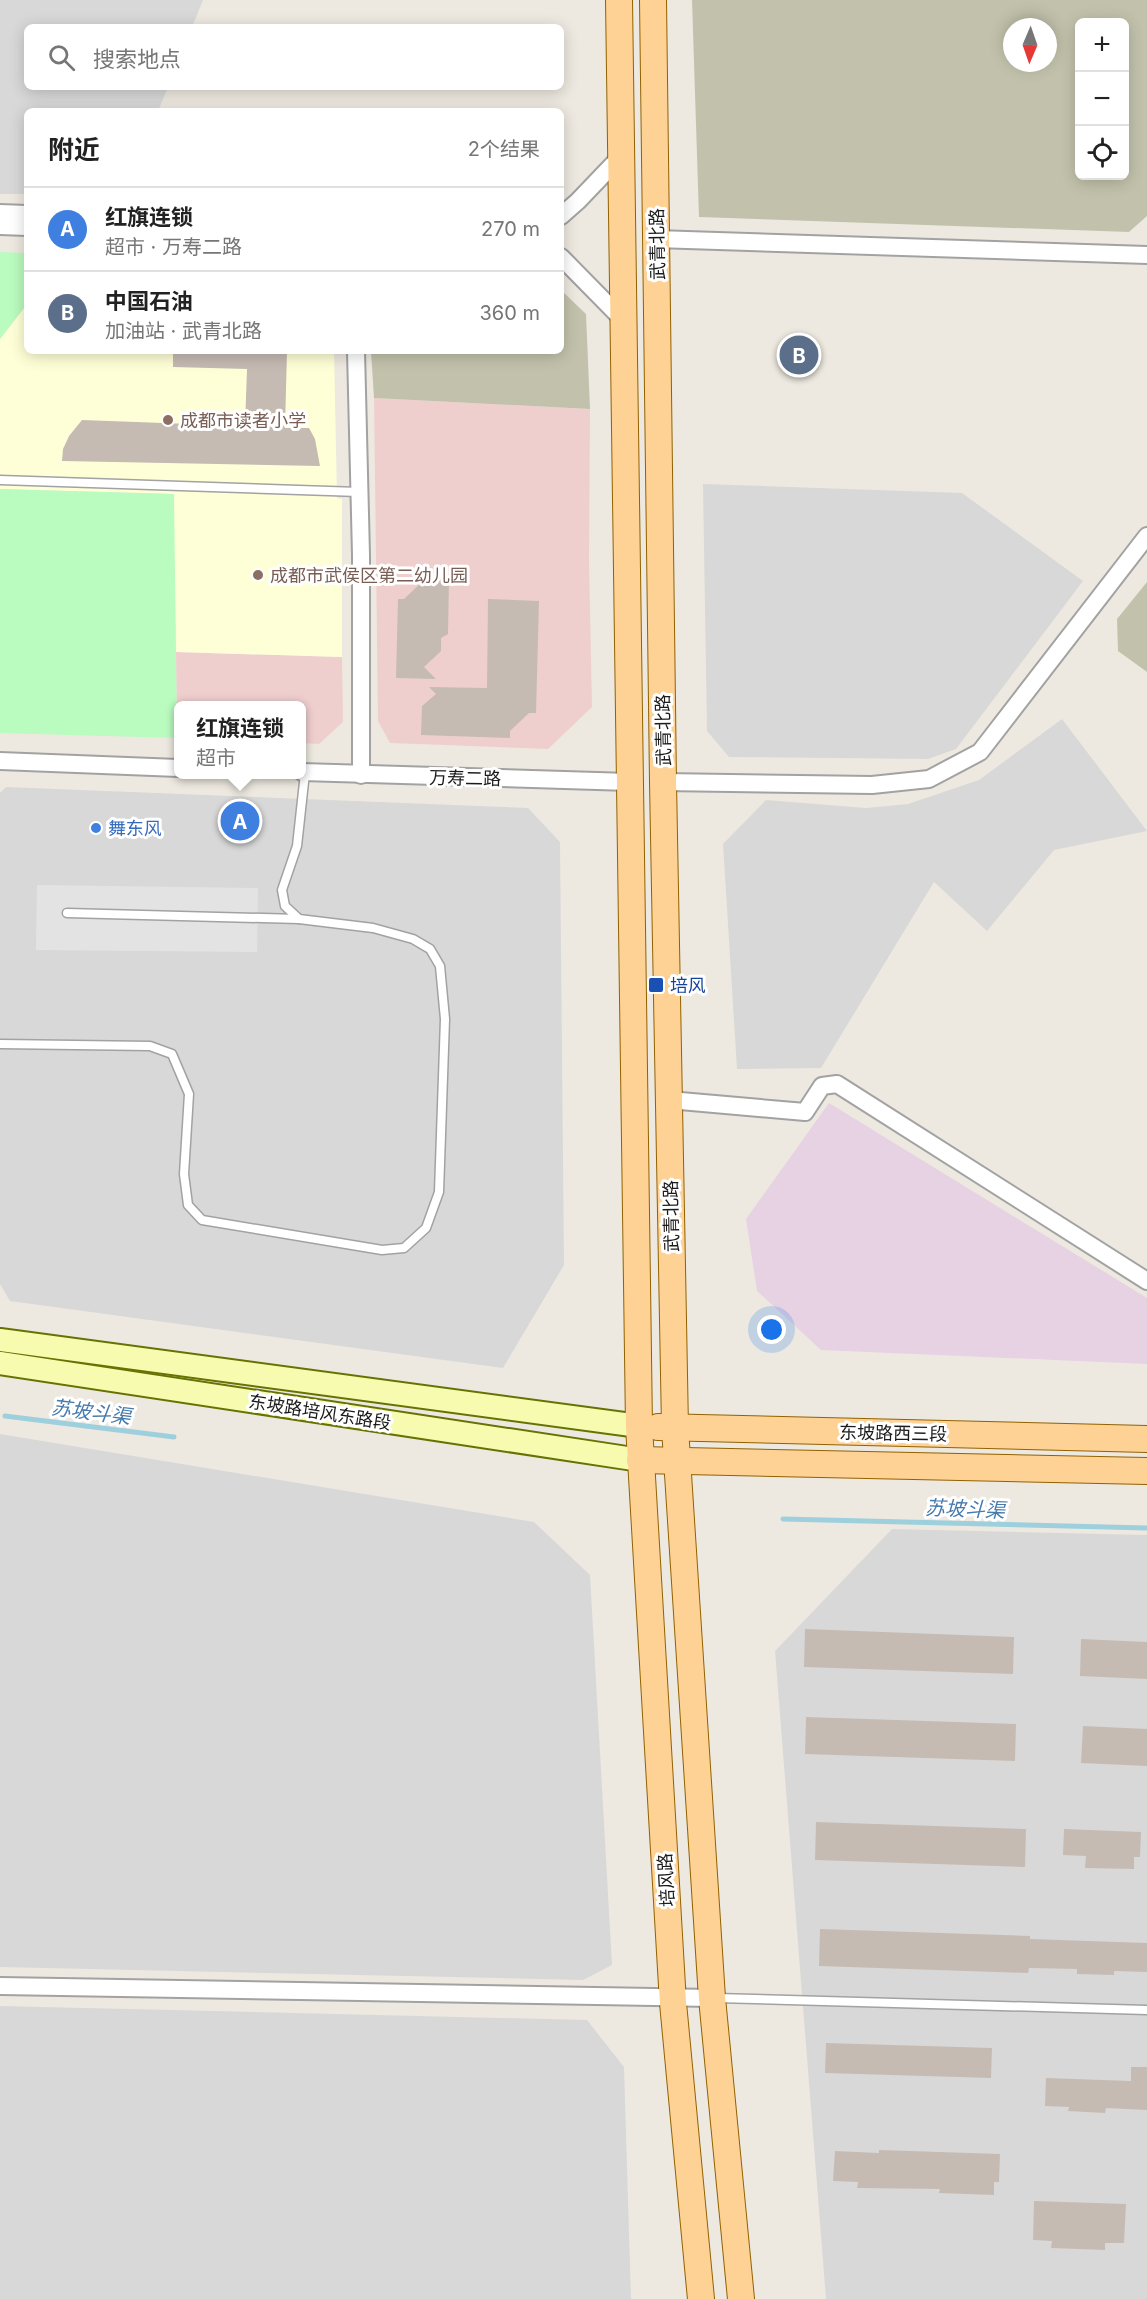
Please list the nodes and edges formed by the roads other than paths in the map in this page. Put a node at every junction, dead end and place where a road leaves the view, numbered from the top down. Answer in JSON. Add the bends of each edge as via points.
{"nodes":[{"id":1,"x":619,"y":0,"type":"edge"},
{"id":2,"x":653,"y":0,"type":"edge"},
{"id":3,"x":622,"y":155,"type":"junction"},
{"id":4,"x":0,"y":213,"type":"edge"},
{"id":5,"x":564,"y":213,"type":"edge"},
{"id":6,"x":24,"y":214,"type":"edge"},
{"id":7,"x":0,"y":226,"type":"edge"},
{"id":8,"x":24,"y":227,"type":"edge"},
{"id":9,"x":656,"y":239,"type":"junction"},
{"id":10,"x":1147,"y":255,"type":"edge"},
{"id":11,"x":564,"y":260,"type":"edge"},
{"id":12,"x":623,"y":320,"type":"junction"},
{"id":13,"x":356,"y":354,"type":"edge"},
{"id":14,"x":0,"y":480,"type":"edge"},
{"id":15,"x":359,"y":492,"type":"junction"},
{"id":16,"x":1147,"y":536,"type":"edge"},
{"id":17,"x":0,"y":761,"type":"edge"},
{"id":18,"x":174,"y":768,"type":"edge"},
{"id":19,"x":306,"y":772,"type":"edge"},
{"id":20,"x":361,"y":775,"type":"junction"},
{"id":21,"x":302,"y":779,"type":"edge"},
{"id":22,"x":629,"y":782,"type":"junction"},
{"id":23,"x":663,"y":782,"type":"junction"},
{"id":24,"x":67,"y":913,"type":"dead end"},
{"id":25,"x":299,"y":919,"type":"junction"},
{"id":26,"x":0,"y":1044,"type":"edge"},
{"id":27,"x":669,"y":1100,"type":"junction"},
{"id":28,"x":1147,"y":1281,"type":"edge"},
{"id":29,"x":0,"y":1340,"type":"edge"},
{"id":30,"x":0,"y":1363,"type":"edge"},
{"id":31,"x":639,"y":1426,"type":"junction"},
{"id":32,"x":675,"y":1428,"type":"junction"},
{"id":33,"x":1147,"y":1438,"type":"edge"},
{"id":34,"x":640,"y":1460,"type":"junction"},
{"id":35,"x":676,"y":1461,"type":"junction"},
{"id":36,"x":1147,"y":1471,"type":"edge"},
{"id":37,"x":0,"y":1986,"type":"edge"},
{"id":38,"x":673,"y":1998,"type":"junction"},
{"id":39,"x":712,"y":1998,"type":"junction"},
{"id":40,"x":1147,"y":2010,"type":"edge"},
{"id":41,"x":701,"y":2299,"type":"edge"},
{"id":42,"x":741,"y":2299,"type":"edge"}],
"edges":[{"from":1,"to":3,"type":"main road","name":"武青北路"},
{"from":2,"to":9,"type":"main road","name":"武青北路"},
{"from":3,"to":5,"type":"street"},
{"from":3,"to":12,"type":"main road","name":"武青北路"},
{"from":4,"to":6,"type":"street"},
{"from":7,"to":8,"type":"street"},
{"from":9,"to":10,"type":"street"},
{"from":9,"to":23,"type":"main road","name":"武青北路"},
{"from":11,"to":12,"type":"street"},
{"from":12,"to":22,"type":"main road","name":"武青北路"},
{"from":13,"to":15,"type":"street"},
{"from":14,"to":15,"type":"lane"},
{"from":15,"to":20,"type":"street"},
{"from":16,"to":23,"type":"street","via":[[980,752],[930,779],[872,784]]},
{"from":17,"to":18,"type":"street"},
{"from":19,"to":20,"type":"street","name":"万寿二路"},
{"from":20,"to":22,"type":"street","name":"万寿二路"},
{"from":21,"to":25,"type":"lane","via":[[297,846],[282,890],[285,906]]},
{"from":22,"to":31,"type":"main road","name":"武青北路"},
{"from":23,"to":27,"type":"main road","name":"武青北路"},
{"from":24,"to":25,"type":"lane"},
{"from":25,"to":26,"type":"lane","via":[[373,928],[413,939],[430,950],[440,966],[445,1019],[439,1192],[426,1228],[405,1248],[382,1250],[202,1220],[188,1205],[184,1174],[189,1094],[172,1054],[150,1046]]},
{"from":27,"to":28,"type":"street","via":[[806,1112],[822,1086],[837,1084]]},
{"from":27,"to":32,"type":"main road","name":"武青北路"},
{"from":29,"to":31,"type":"main road","name":"东坡路培风东路段"},
{"from":30,"to":34,"type":"main road","name":"东坡路培风东路段"},
{"from":31,"to":32,"type":"main road","name":"东坡路西三段"},
{"from":31,"to":34,"type":"main road","name":"武青北路"},
{"from":32,"to":33,"type":"main road","name":"东坡路西三段"},
{"from":32,"to":35,"type":"main road","name":"武青北路"},
{"from":34,"to":35,"type":"main road","name":"东坡路西三段"},
{"from":34,"to":38,"type":"main road","name":"培风路"},
{"from":35,"to":36,"type":"main road","name":"东坡路西三段"},
{"from":35,"to":39,"type":"main road"},
{"from":37,"to":38,"type":"street"},
{"from":38,"to":39,"type":"street"},
{"from":38,"to":41,"type":"main road","name":"培风路"},
{"from":39,"to":40,"type":"lane"},
{"from":39,"to":42,"type":"main road"}]}
